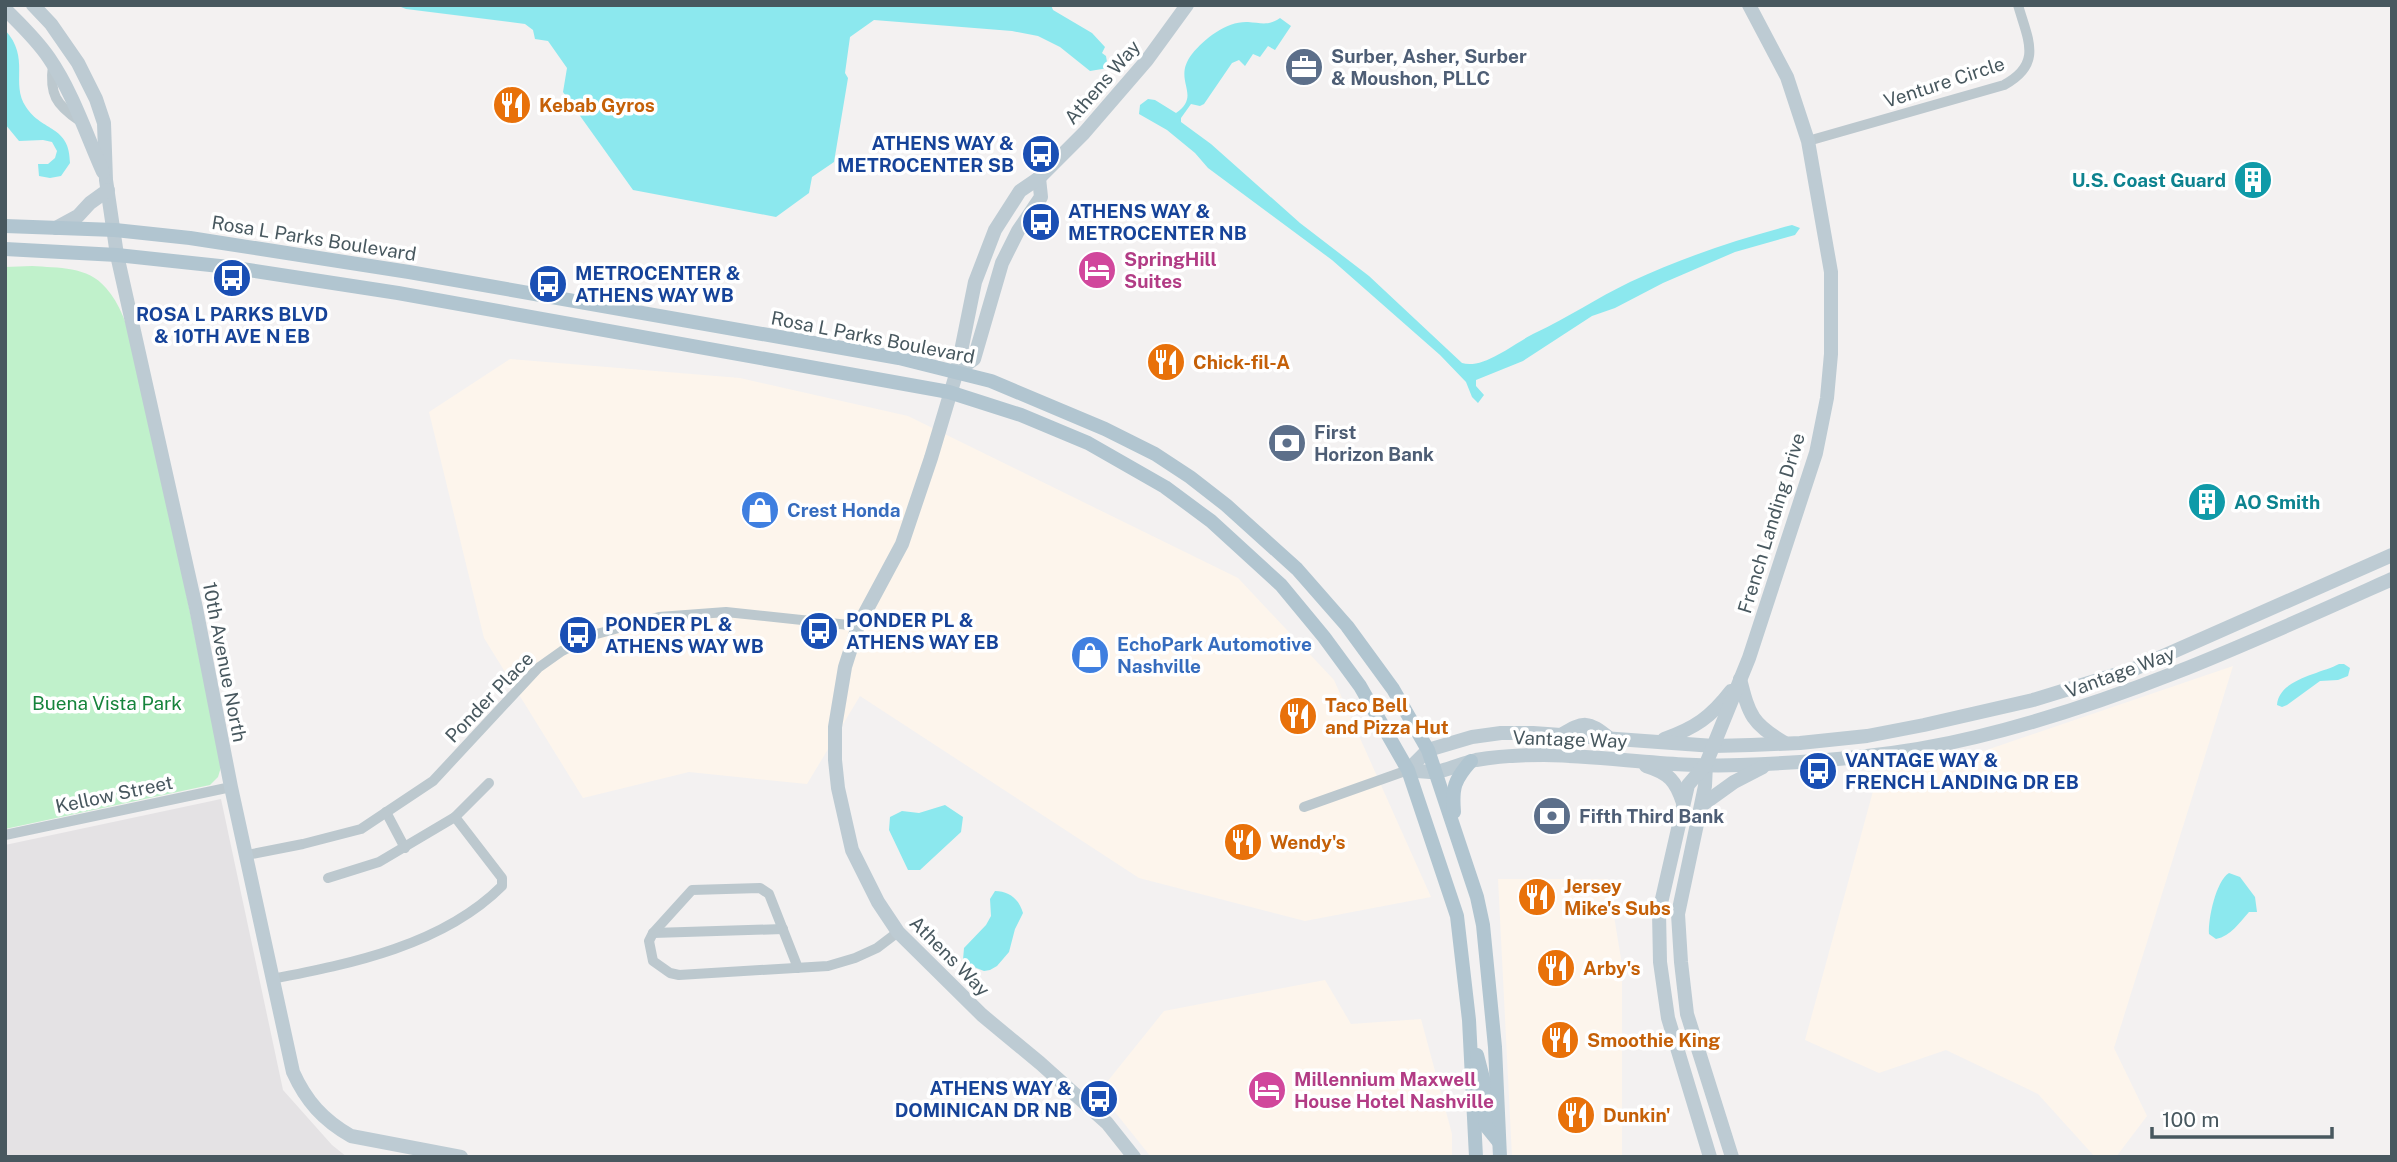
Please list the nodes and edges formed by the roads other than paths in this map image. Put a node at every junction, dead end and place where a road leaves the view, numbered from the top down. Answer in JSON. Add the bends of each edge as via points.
{"nodes":[{"id":1,"x":33,"y":5,"type":"edge"},
{"id":2,"x":1187,"y":5,"type":"edge"},
{"id":3,"x":1749,"y":5,"type":"edge"},
{"id":4,"x":2018,"y":5,"type":"edge"},
{"id":5,"x":5,"y":9,"type":"edge"},
{"id":6,"x":1808,"y":141,"type":"junction"},
{"id":7,"x":1039,"y":178,"type":"junction"},
{"id":8,"x":107,"y":185,"type":"junction"},
{"id":9,"x":5,"y":226,"type":"edge"},
{"id":10,"x":56,"y":228,"type":"junction"},
{"id":11,"x":115,"y":230,"type":"junction"},
{"id":12,"x":5,"y":249,"type":"edge"},
{"id":13,"x":117,"y":254,"type":"junction"},
{"id":14,"x":957,"y":371,"type":"junction"},
{"id":15,"x":949,"y":392,"type":"junction"},
{"id":16,"x":2392,"y":555,"type":"edge"},
{"id":17,"x":2392,"y":579,"type":"edge"},
{"id":18,"x":858,"y":626,"type":"junction"},
{"id":19,"x":1741,"y":678,"type":"junction"},
{"id":20,"x":1656,"y":743,"type":"junction"},
{"id":21,"x":1787,"y":744,"type":"junction"},
{"id":22,"x":1714,"y":746,"type":"junction"},
{"id":23,"x":1428,"y":750,"type":"junction"},
{"id":24,"x":1625,"y":760,"type":"junction"},
{"id":25,"x":1471,"y":761,"type":"junction"},
{"id":26,"x":1706,"y":764,"type":"junction"},
{"id":27,"x":1770,"y":764,"type":"junction"},
{"id":28,"x":1408,"y":770,"type":"junction"},
{"id":29,"x":1436,"y":772,"type":"junction"},
{"id":30,"x":489,"y":783,"type":"dead end"},
{"id":31,"x":230,"y":788,"type":"junction"},
{"id":32,"x":1684,"y":803,"type":"junction"},
{"id":33,"x":1702,"y":805,"type":"junction"},
{"id":34,"x":1304,"y":807,"type":"dead end"},
{"id":35,"x":386,"y":812,"type":"junction"},
{"id":36,"x":455,"y":817,"type":"junction"},
{"id":37,"x":1455,"y":831,"type":"junction"},
{"id":38,"x":5,"y":835,"type":"edge"},
{"id":39,"x":405,"y":848,"type":"junction"},
{"id":40,"x":247,"y":855,"type":"junction"},
{"id":41,"x":328,"y":878,"type":"dead end"},
{"id":42,"x":1658,"y":912,"type":"junction"},
{"id":43,"x":1678,"y":914,"type":"junction"},
{"id":44,"x":783,"y":929,"type":"junction"},
{"id":45,"x":898,"y":932,"type":"junction"},
{"id":46,"x":653,"y":933,"type":"junction"},
{"id":47,"x":798,"y":968,"type":"junction"},
{"id":48,"x":272,"y":979,"type":"junction"},
{"id":49,"x":1468,"y":1017,"type":"junction"},
{"id":50,"x":1499,"y":1150,"type":"edge"},
{"id":51,"x":461,"y":1157,"type":"edge"},
{"id":52,"x":1134,"y":1157,"type":"edge"},
{"id":53,"x":1476,"y":1157,"type":"edge"},
{"id":54,"x":1710,"y":1157,"type":"edge"},
{"id":55,"x":1732,"y":1157,"type":"edge"}],
"edges":[{"from":1,"to":8,"type":"street","via":[[69,50],[96,99],[104,123]]},
{"from":2,"to":7,"type":"street","name":"Athens Way","via":[[1147,61]]},
{"from":3,"to":6,"type":"street","name":"French Landing Drive","via":[[1787,78]]},
{"from":4,"to":6,"type":"street","name":"Venture Circle","via":[[2030,57],[2013,81]]},
{"from":5,"to":8,"type":"street","via":[[53,64]]},
{"from":6,"to":19,"type":"street","name":"French Landing Drive","via":[[1831,272],[1827,398],[1816,453]]},
{"from":7,"to":14,"type":"street","name":"Athens Way","via":[[1020,191],[986,249]]},
{"from":7,"to":14,"type":"street","name":"Athens Way","via":[[1041,197],[1002,263],[974,359]]},
{"from":8,"to":10,"type":"street","via":[[78,216]]},
{"from":8,"to":11,"type":"street","name":"10th Avenue North"},
{"from":9,"to":10,"type":"main road","name":"Rosa L Parks Boulevard"},
{"from":10,"to":11,"type":"main road","name":"Rosa L Parks Boulevard"},
{"from":11,"to":13,"type":"street","name":"10th Avenue North"},
{"from":11,"to":14,"type":"main road","name":"Rosa L Parks Boulevard","via":[[409,272]]},
{"from":12,"to":13,"type":"main road","name":"Rosa L Parks Boulevard"},
{"from":13,"to":15,"type":"main road","name":"Rosa L Parks Boulevard","via":[[398,293]]},
{"from":13,"to":31,"type":"street","name":"10th Avenue North","via":[[193,596]]},
{"from":14,"to":15,"type":"street","name":"Athens Way"},
{"from":14,"to":23,"type":"main road","name":"Rosa L Parks Boulevard","via":[[1053,406],[1142,447],[1226,505],[1297,569],[1347,626],[1393,689]]},
{"from":15,"to":18,"type":"street","name":"Athens Way","via":[[902,544]]},
{"from":15,"to":28,"type":"main road","name":"Rosa L Parks Boulevard","via":[[1088,443],[1165,486],[1212,521],[1268,571],[1324,637],[1360,686]]},
{"from":16,"to":21,"type":"street","name":"Vantage Way","via":[[2134,669],[2033,700],[1923,725]]},
{"from":17,"to":27,"type":"street","name":"Vantage Way","via":[[2178,673],[2076,710],[1910,750]]},
{"from":18,"to":35,"type":"street","name":"Ponder Place","via":[[726,612],[659,617],[593,635],[538,668],[433,781]]},
{"from":18,"to":45,"type":"street","name":"Athens Way","via":[[845,667],[835,727],[838,788],[852,850]]},
{"from":19,"to":20,"type":"street","via":[[1702,722]]},
{"from":19,"to":21,"type":"street","via":[[1753,718]]},
{"from":19,"to":22,"type":"street","name":"French Landing Drive"},
{"from":20,"to":22,"type":"street","name":"Vantage Way"},
{"from":20,"to":23,"type":"street","name":"Vantage Way","via":[[1501,733]]},
{"from":21,"to":22,"type":"street","name":"Vantage Way"},
{"from":22,"to":26,"type":"street","name":"French Landing Drive"},
{"from":23,"to":28,"type":"street","name":"Vantage Way"},
{"from":23,"to":29,"type":"main road","name":"Rosa L Parks Boulevard"},
{"from":24,"to":25,"type":"street","name":"Vantage Way","via":[[1513,755]]},
{"from":24,"to":26,"type":"street","name":"Vantage Way"},
{"from":24,"to":32,"type":"street","via":[[1660,771],[1678,785]]},
{"from":25,"to":29,"type":"street","name":"Vantage Way"},
{"from":25,"to":37,"type":"main road","via":[[1456,780]]},
{"from":26,"to":27,"type":"street","name":"Vantage Way"},
{"from":26,"to":32,"type":"street","name":"French Landing Drive","via":[[1688,785]]},
{"from":26,"to":33,"type":"street","name":"French Landing Drive"},
{"from":27,"to":33,"type":"street"},
{"from":28,"to":29,"type":"street","name":"Vantage Way"},
{"from":28,"to":34,"type":"street"},
{"from":28,"to":49,"type":"main road","name":"Rosa L Parks Boulevard","via":[[1457,916]]},
{"from":29,"to":37,"type":"main road","name":"Rosa L Parks Boulevard"},
{"from":30,"to":36,"type":"street"},
{"from":31,"to":38,"type":"street","name":"Kellow Street"},
{"from":31,"to":40,"type":"street","name":"10th Avenue North"},
{"from":32,"to":42,"type":"street","name":"French Landing Drive"},
{"from":33,"to":43,"type":"street","name":"French Landing Drive"},
{"from":35,"to":39,"type":"street"},
{"from":35,"to":40,"type":"street","name":"Ponder Place","via":[[361,829]]},
{"from":36,"to":39,"type":"street"},
{"from":36,"to":48,"type":"street","via":[[502,878],[495,893],[435,931],[380,954]]},
{"from":37,"to":50,"type":"main road","name":"Rosa L Parks Boulevard","via":[[1483,925],[1494,1029]]},
{"from":39,"to":41,"type":"street","via":[[379,862]]},
{"from":40,"to":48,"type":"street","name":"10th Avenue North"},
{"from":42,"to":43,"type":"street"},
{"from":42,"to":54,"type":"street","name":"French Landing Drive","via":[[1667,1007]]},
{"from":43,"to":55,"type":"street","name":"French Landing Drive","via":[[1687,1014]]},
{"from":44,"to":46,"type":"street"},
{"from":44,"to":46,"type":"street","via":[[769,894],[760,888],[692,890]]},
{"from":44,"to":47,"type":"street"},
{"from":45,"to":47,"type":"street","via":[[855,958],[828,967]]},
{"from":45,"to":52,"type":"street","name":"Athens Way","via":[[982,1015],[1107,1123]]},
{"from":46,"to":47,"type":"street","via":[[649,941],[653,961],[670,973]]},
{"from":48,"to":51,"type":"street","name":"10th Avenue North","via":[[293,1072],[325,1119],[351,1136]]},
{"from":49,"to":50,"type":"main road","via":[[1483,1078],[1486,1126]]},
{"from":49,"to":53,"type":"main road","name":"Rosa L Parks Boulevard"}]}
